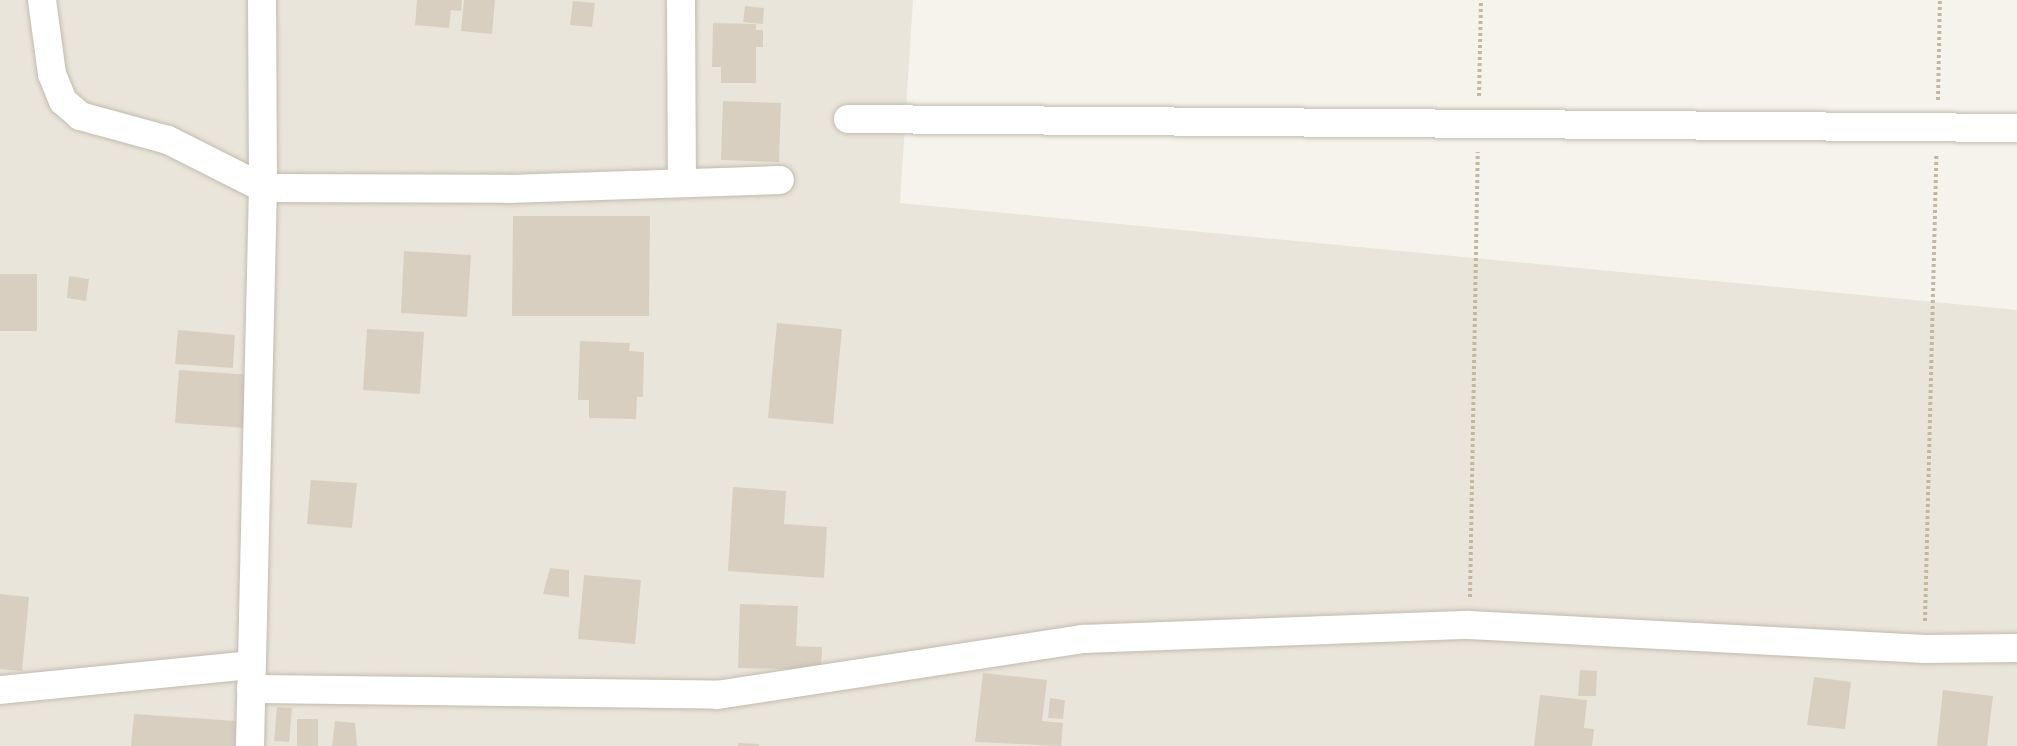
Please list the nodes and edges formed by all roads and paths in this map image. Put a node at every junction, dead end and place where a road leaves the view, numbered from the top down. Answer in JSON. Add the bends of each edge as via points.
{"nodes":[{"id":1,"x":42,"y":0,"type":"edge"},
{"id":2,"x":262,"y":0,"type":"edge"},
{"id":3,"x":681,"y":0,"type":"edge"},
{"id":4,"x":1481,"y":0,"type":"edge"},
{"id":5,"x":1940,"y":0,"type":"edge"},
{"id":6,"x":848,"y":119,"type":"dead end"},
{"id":7,"x":1479,"y":123,"type":"junction"},
{"id":8,"x":1937,"y":127,"type":"junction"},
{"id":9,"x":2017,"y":128,"type":"edge"},
{"id":10,"x":780,"y":180,"type":"dead end"},
{"id":11,"x":682,"y":183,"type":"junction"},
{"id":12,"x":263,"y":188,"type":"junction"},
{"id":13,"x":1469,"y":625,"type":"junction"},
{"id":14,"x":2017,"y":648,"type":"edge"},
{"id":15,"x":1925,"y":649,"type":"junction"},
{"id":16,"x":251,"y":677,"type":"junction"},
{"id":17,"x":0,"y":690,"type":"edge"},
{"id":18,"x":250,"y":746,"type":"edge"}],
"edges":[{"from":1,"to":12,"type":"street","via":[[52,75],[63,101],[80,116],[168,140]]},
{"from":2,"to":12,"type":"street"},
{"from":3,"to":11,"type":"street"},
{"from":4,"to":7,"type":"path"},
{"from":5,"to":8,"type":"path"},
{"from":6,"to":7,"type":"street"},
{"from":7,"to":8,"type":"street"},
{"from":7,"to":13,"type":"path"},
{"from":8,"to":9,"type":"street"},
{"from":8,"to":15,"type":"path"},
{"from":10,"to":11,"type":"street"},
{"from":11,"to":12,"type":"street","via":[[508,189]]},
{"from":12,"to":16,"type":"street"},
{"from":13,"to":15,"type":"street"},
{"from":13,"to":16,"type":"street","via":[[1083,639],[717,695]]},
{"from":14,"to":15,"type":"street"},
{"from":16,"to":17,"type":"street"},
{"from":16,"to":18,"type":"street"}]}
